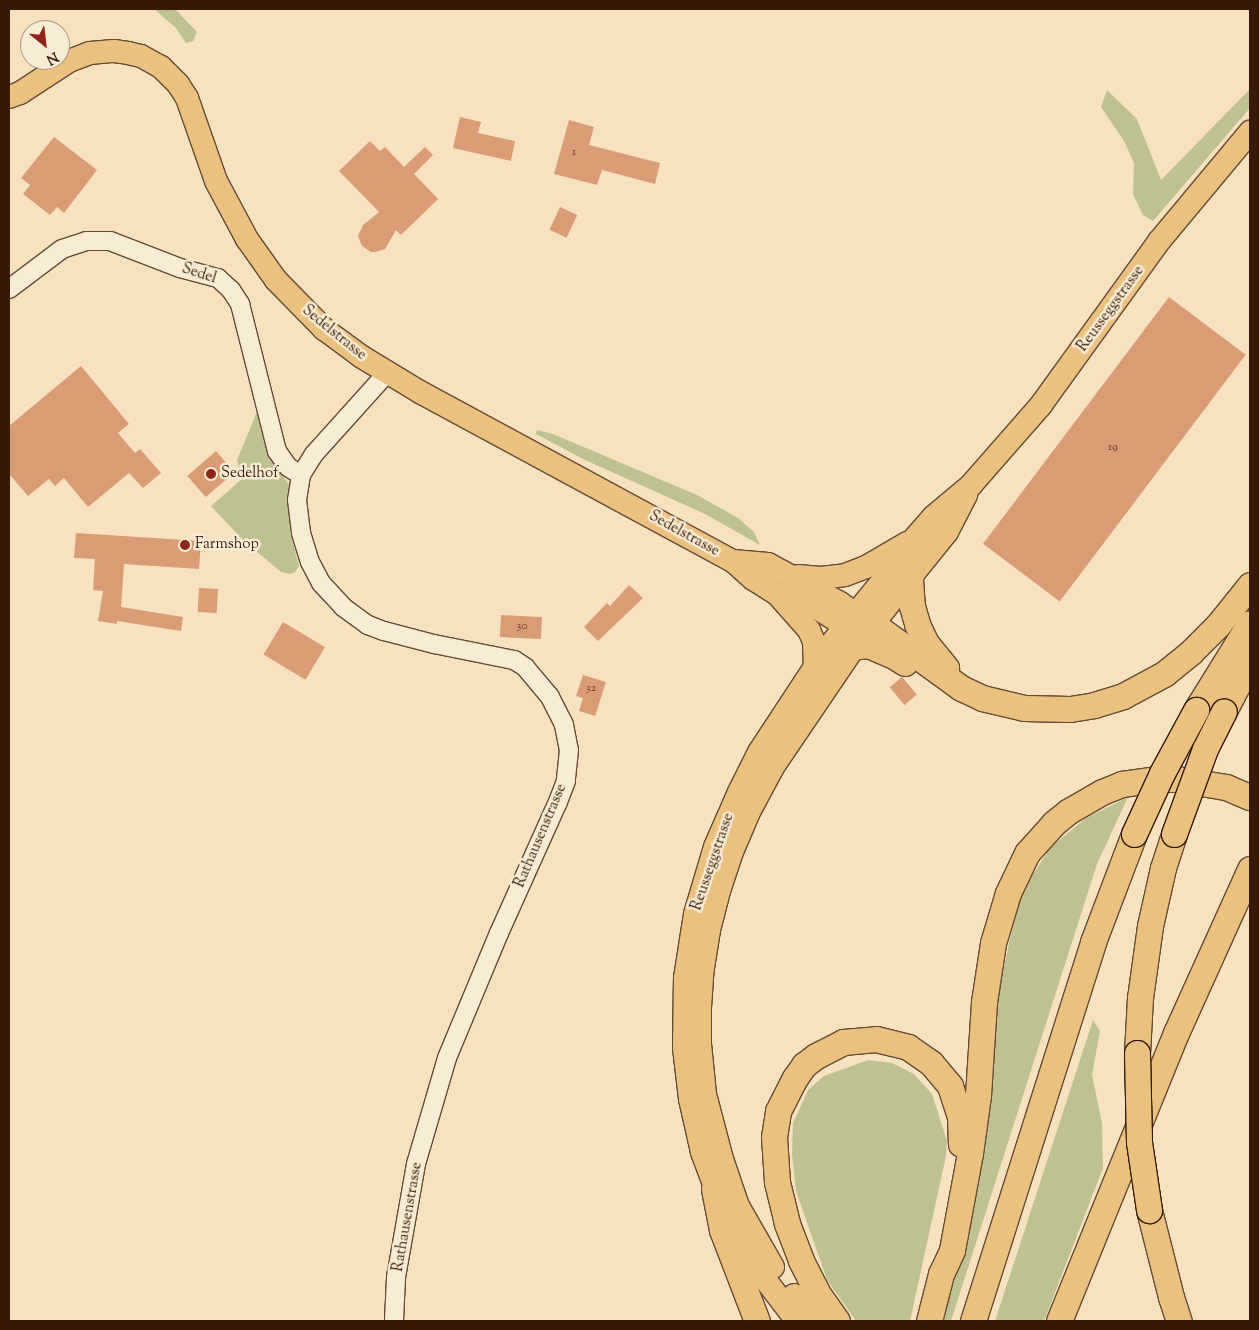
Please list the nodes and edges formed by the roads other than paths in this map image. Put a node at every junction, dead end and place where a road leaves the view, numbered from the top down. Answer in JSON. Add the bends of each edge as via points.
{"nodes":[{"id":1,"x":9,"y":97,"type":"edge"},
{"id":2,"x":1250,"y":132,"type":"edge"},
{"id":3,"x":9,"y":289,"type":"edge"},
{"id":4,"x":387,"y":373,"type":"junction"},
{"id":5,"x":301,"y":475,"type":"junction"},
{"id":6,"x":971,"y":485,"type":"junction"},
{"id":7,"x":912,"y":540,"type":"junction"},
{"id":8,"x":733,"y":561,"type":"junction"},
{"id":9,"x":789,"y":575,"type":"junction"},
{"id":10,"x":910,"y":579,"type":"junction"},
{"id":11,"x":1250,"y":585,"type":"edge"},
{"id":12,"x":776,"y":594,"type":"junction"},
{"id":13,"x":1250,"y":622,"type":"edge"},
{"id":14,"x":857,"y":627,"type":"junction"},
{"id":15,"x":820,"y":658,"type":"junction"},
{"id":16,"x":1250,"y":661,"type":"edge"},
{"id":17,"x":961,"y":688,"type":"junction"},
{"id":18,"x":1250,"y":796,"type":"edge"},
{"id":19,"x":1250,"y":869,"type":"edge"},
{"id":20,"x":714,"y":1189,"type":"junction"},
{"id":21,"x":941,"y":1274,"type":"junction"},
{"id":22,"x":394,"y":1321,"type":"edge"},
{"id":23,"x":757,"y":1321,"type":"edge"},
{"id":24,"x":797,"y":1321,"type":"edge"},
{"id":25,"x":816,"y":1321,"type":"edge"},
{"id":26,"x":837,"y":1321,"type":"edge"},
{"id":27,"x":929,"y":1321,"type":"edge"},
{"id":28,"x":973,"y":1321,"type":"edge"},
{"id":29,"x":1059,"y":1321,"type":"edge"},
{"id":30,"x":1179,"y":1321,"type":"edge"}],
"edges":[{"from":1,"to":4,"type":"main road","name":"Sedelstrasse","via":[[69,61],[90,54],[128,53],[161,67],[187,98],[216,181],[257,255],[290,296],[324,329]]},
{"from":2,"to":6,"type":"main road","name":"Reusseggstrasse","via":[[1160,240],[1041,405]]},
{"from":3,"to":5,"type":"street","name":"Sedel","via":[[62,249],[86,241],[110,241],[180,268],[218,278],[240,304],[277,451],[288,467]]},
{"from":4,"to":5,"type":"street","name":"Rathausenstrasse","via":[[314,454]]},
{"from":4,"to":8,"type":"main road","name":"Sedelstrasse"},
{"from":5,"to":22,"type":"street","name":"Rathausenstrasse","via":[[298,500],[301,533],[310,562],[321,583],[343,606],[362,622],[384,632],[514,660],[525,667],[550,697],[564,725],[569,750],[566,781],[448,1058],[416,1164],[396,1278]]},
{"from":6,"to":7,"type":"main road","name":"Reusseggstrasse","via":[[933,517]]},
{"from":6,"to":10,"type":"main road","name":"Reusseggstrasse","via":[[947,532]]},
{"from":7,"to":9,"type":"main road","via":[[866,567],[845,575],[822,578]]},
{"from":7,"to":14,"type":"main road","name":"Reusseggstrasse"},
{"from":8,"to":9,"type":"main road","name":"Sedelstrasse","via":[[768,564]]},
{"from":8,"to":12,"type":"main road","name":"Sedelstrasse","via":[[752,580]]},
{"from":9,"to":14,"type":"main road","name":"Sedelstrasse"},
{"from":10,"to":14,"type":"main road","name":"Reusseggstrasse"},
{"from":10,"to":17,"type":"highway","via":[[912,606],[922,637]]},
{"from":11,"to":17,"type":"highway","via":[[1218,626],[1175,667],[1111,701],[1046,710],[1000,703]]},
{"from":12,"to":14,"type":"main road","name":"Sedelstrasse","via":[[804,600]]},
{"from":12,"to":15,"type":"main road","via":[[809,630]]},
{"from":13,"to":28,"type":"highway","bridge":true,"via":[[1196,710],[1134,834],[1093,942]]},
{"from":14,"to":15,"type":"highway"},
{"from":14,"to":17,"type":"highway"},
{"from":14,"to":25,"type":"main road","name":"Reusseggstrasse","via":[[748,812],[718,891],[701,988],[700,1044],[705,1094],[738,1206],[763,1253]]},
{"from":15,"to":20,"type":"main road","name":"Reusseggstrasse","via":[[772,730],[732,805],[703,882],[689,944],[683,1019],[685,1063],[695,1127]]},
{"from":16,"to":30,"type":"highway","bridge":true,"via":[[1205,748],[1174,834],[1150,926],[1140,998],[1136,1053],[1139,1142],[1149,1210]]},
{"from":18,"to":21,"type":"highway","via":[[1226,787],[1177,779],[1158,778],[1122,784],[1069,811],[1027,853],[1008,893],[993,943],[984,1002],[978,1095],[970,1153],[952,1250]]},
{"from":19,"to":29,"type":"highway","via":[[1176,1033]]},
{"from":20,"to":23,"type":"highway","via":[[722,1230]]},
{"from":20,"to":24,"type":"main road","name":"Reusseggstrasse","via":[[747,1254]]},
{"from":21,"to":26,"type":"highway","via":[[942,1251],[961,1148],[960,1116],[950,1086],[925,1058],[908,1047],[861,1039],[829,1048],[804,1065],[785,1094],[778,1111],[774,1137],[782,1203],[794,1244],[808,1276]]},
{"from":21,"to":27,"type":"highway"}]}
